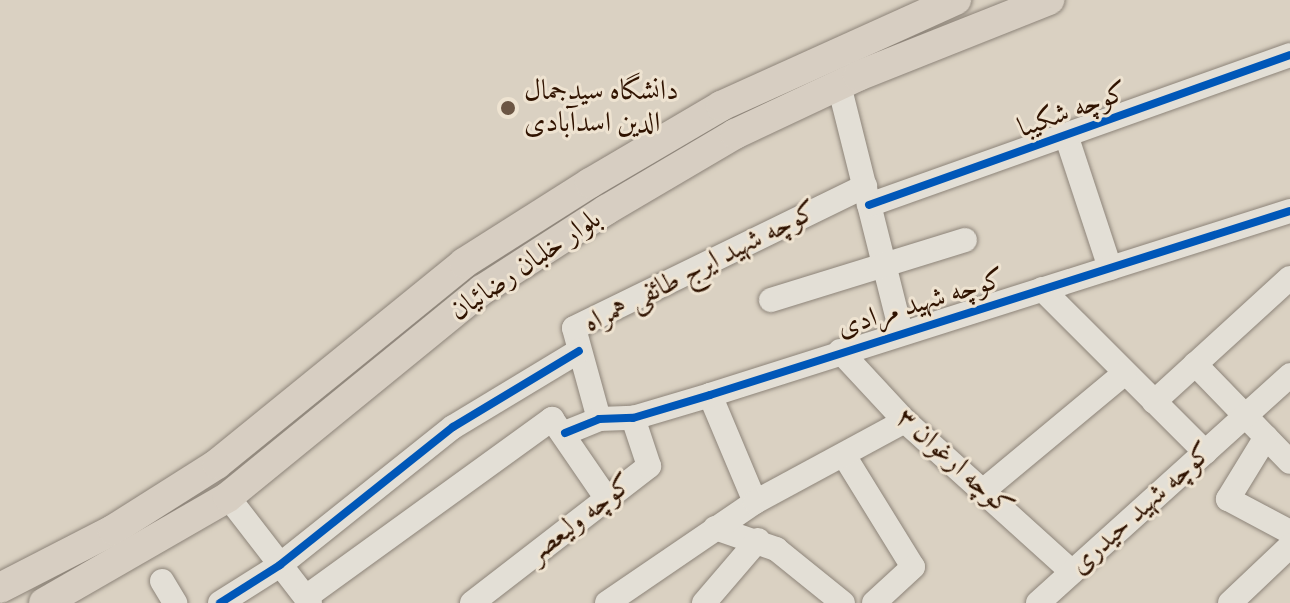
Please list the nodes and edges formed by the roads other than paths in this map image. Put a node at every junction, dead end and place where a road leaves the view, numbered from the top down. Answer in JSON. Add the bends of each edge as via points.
{"nodes":[{"id":1,"x":956,"y":0,"type":"edge"},
{"id":2,"x":1049,"y":0,"type":"edge"},
{"id":3,"x":1290,"y":55,"type":"edge"},
{"id":4,"x":839,"y":85,"type":"junction"},
{"id":5,"x":1067,"y":138,"type":"junction"},
{"id":6,"x":867,"y":196,"type":"junction"},
{"id":7,"x":1290,"y":211,"type":"edge"},
{"id":8,"x":965,"y":240,"type":"dead end"},
{"id":9,"x":884,"y":264,"type":"junction"},
{"id":10,"x":1110,"y":268,"type":"junction"},
{"id":11,"x":1290,"y":278,"type":"edge"},
{"id":12,"x":1042,"y":289,"type":"junction"},
{"id":13,"x":771,"y":300,"type":"dead end"},
{"id":14,"x":901,"y":332,"type":"junction"},
{"id":15,"x":579,"y":351,"type":"junction"},
{"id":16,"x":840,"y":351,"type":"junction"},
{"id":17,"x":1195,"y":364,"type":"junction"},
{"id":18,"x":1125,"y":373,"type":"junction"},
{"id":19,"x":1290,"y":375,"type":"edge"},
{"id":20,"x":710,"y":395,"type":"junction"},
{"id":21,"x":1154,"y":402,"type":"junction"},
{"id":22,"x":1245,"y":416,"type":"junction"},
{"id":23,"x":633,"y":418,"type":"junction"},
{"id":24,"x":599,"y":419,"type":"junction"},
{"id":25,"x":905,"y":421,"type":"junction"},
{"id":26,"x":558,"y":426,"type":"junction"},
{"id":27,"x":1266,"y":437,"type":"junction"},
{"id":28,"x":1205,"y":452,"type":"junction"},
{"id":29,"x":845,"y":457,"type":"junction"},
{"id":30,"x":1290,"y":462,"type":"edge"},
{"id":31,"x":208,"y":470,"type":"junction"},
{"id":32,"x":984,"y":490,"type":"junction"},
{"id":33,"x":228,"y":497,"type":"junction"},
{"id":34,"x":607,"y":499,"type":"junction"},
{"id":35,"x":755,"y":502,"type":"junction"},
{"id":36,"x":715,"y":528,"type":"junction"},
{"id":37,"x":1290,"y":532,"type":"edge"},
{"id":38,"x":758,"y":540,"type":"junction"},
{"id":39,"x":1290,"y":546,"type":"edge"},
{"id":40,"x":280,"y":565,"type":"junction"},
{"id":41,"x":1072,"y":572,"type":"junction"},
{"id":42,"x":162,"y":581,"type":"dead end"},
{"id":43,"x":0,"y":588,"type":"edge"},
{"id":44,"x":830,"y":599,"type":"edge"},
{"id":45,"x":308,"y":600,"type":"edge"},
{"id":46,"x":47,"y":602,"type":"edge"},
{"id":47,"x":175,"y":603,"type":"edge"},
{"id":48,"x":220,"y":603,"type":"edge"},
{"id":49,"x":472,"y":603,"type":"edge"},
{"id":50,"x":607,"y":603,"type":"edge"},
{"id":51,"x":704,"y":603,"type":"edge"},
{"id":52,"x":874,"y":603,"type":"edge"},
{"id":53,"x":1038,"y":603,"type":"edge"},
{"id":54,"x":1230,"y":603,"type":"edge"}],
"edges":[{"from":1,"to":31,"type":"main road","name":"بلوار خلبان رضائیان","via":[[721,106],[581,189],[464,263]]},
{"from":2,"to":4,"type":"main road","name":"بلوار خلبان رضائیان"},
{"from":3,"to":5,"type":"street","name":"کوچه شکیبا"},
{"from":4,"to":6,"type":"street"},
{"from":4,"to":33,"type":"main road","name":"بلوار خلبان رضائیان","via":[[735,134],[482,290]]},
{"from":5,"to":6,"type":"street","name":"کوچه شکیبا"},
{"from":5,"to":10,"type":"street"},
{"from":6,"to":9,"type":"street"},
{"from":6,"to":15,"type":"street","name":"کوچه شهید ایرج طائفی همراه","via":[[574,328]]},
{"from":7,"to":10,"type":"street","name":"کوچه شهید مرادی"},
{"from":8,"to":9,"type":"street"},
{"from":9,"to":13,"type":"street"},
{"from":9,"to":14,"type":"street"},
{"from":10,"to":12,"type":"street","name":"کوچه شهید مرادی"},
{"from":11,"to":17,"type":"street"},
{"from":12,"to":14,"type":"street","name":"کوچه شهید مرادی"},
{"from":12,"to":18,"type":"street"},
{"from":14,"to":16,"type":"street","name":"کوچه شهید مرادی"},
{"from":15,"to":24,"type":"street","name":"کوچه شهید ایرج طائفی همراه"},
{"from":15,"to":40,"type":"street","via":[[453,427]]},
{"from":16,"to":20,"type":"street","name":"کوچه شهید مرادی"},
{"from":16,"to":25,"type":"street","name":"کوچه ارغوان ۳"},
{"from":17,"to":21,"type":"street"},
{"from":17,"to":22,"type":"street"},
{"from":18,"to":21,"type":"street"},
{"from":18,"to":32,"type":"street"},
{"from":19,"to":22,"type":"street","name":"کوچه شهید حیدری"},
{"from":20,"to":23,"type":"street","name":"کوچه شهید مرادی"},
{"from":20,"to":35,"type":"street"},
{"from":21,"to":28,"type":"street"},
{"from":22,"to":27,"type":"street"},
{"from":22,"to":28,"type":"street","name":"کوچه شهید حیدری"},
{"from":23,"to":24,"type":"street","name":"کوچه شهید مرادی"},
{"from":23,"to":34,"type":"street","name":"کوچه ولیعصر","via":[[649,466]]},
{"from":24,"to":26,"type":"street","name":"کوچه شهید مرادی"},
{"from":25,"to":29,"type":"street"},
{"from":25,"to":32,"type":"street","name":"کوچه ارغوان ۳"},
{"from":26,"to":34,"type":"street"},
{"from":26,"to":45,"type":"street","name":"کوچه شهید مرادی"},
{"from":27,"to":30,"type":"street"},
{"from":27,"to":37,"type":"street","via":[[1228,499]]},
{"from":28,"to":41,"type":"street","name":"کوچه شهید حیدری"},
{"from":29,"to":35,"type":"street"},
{"from":29,"to":52,"type":"street","via":[[913,567]]},
{"from":31,"to":33,"type":"main road"},
{"from":31,"to":43,"type":"main road","name":"بلوار خلبان رضائیان","via":[[113,530]]},
{"from":32,"to":41,"type":"street","name":"کوچه ارغوان ۳"},
{"from":33,"to":40,"type":"street"},
{"from":33,"to":46,"type":"main road","name":"بلوار خلبان رضائیان"},
{"from":34,"to":49,"type":"street","name":"کوچه ولیعصر"},
{"from":35,"to":36,"type":"street"},
{"from":36,"to":38,"type":"street"},
{"from":36,"to":50,"type":"street"},
{"from":38,"to":44,"type":"street"},
{"from":38,"to":51,"type":"street"},
{"from":39,"to":54,"type":"street"},
{"from":40,"to":45,"type":"street"},
{"from":40,"to":48,"type":"street"},
{"from":41,"to":53,"type":"street","name":"کوچه شهید حیدری"},
{"from":42,"to":47,"type":"street"}]}
